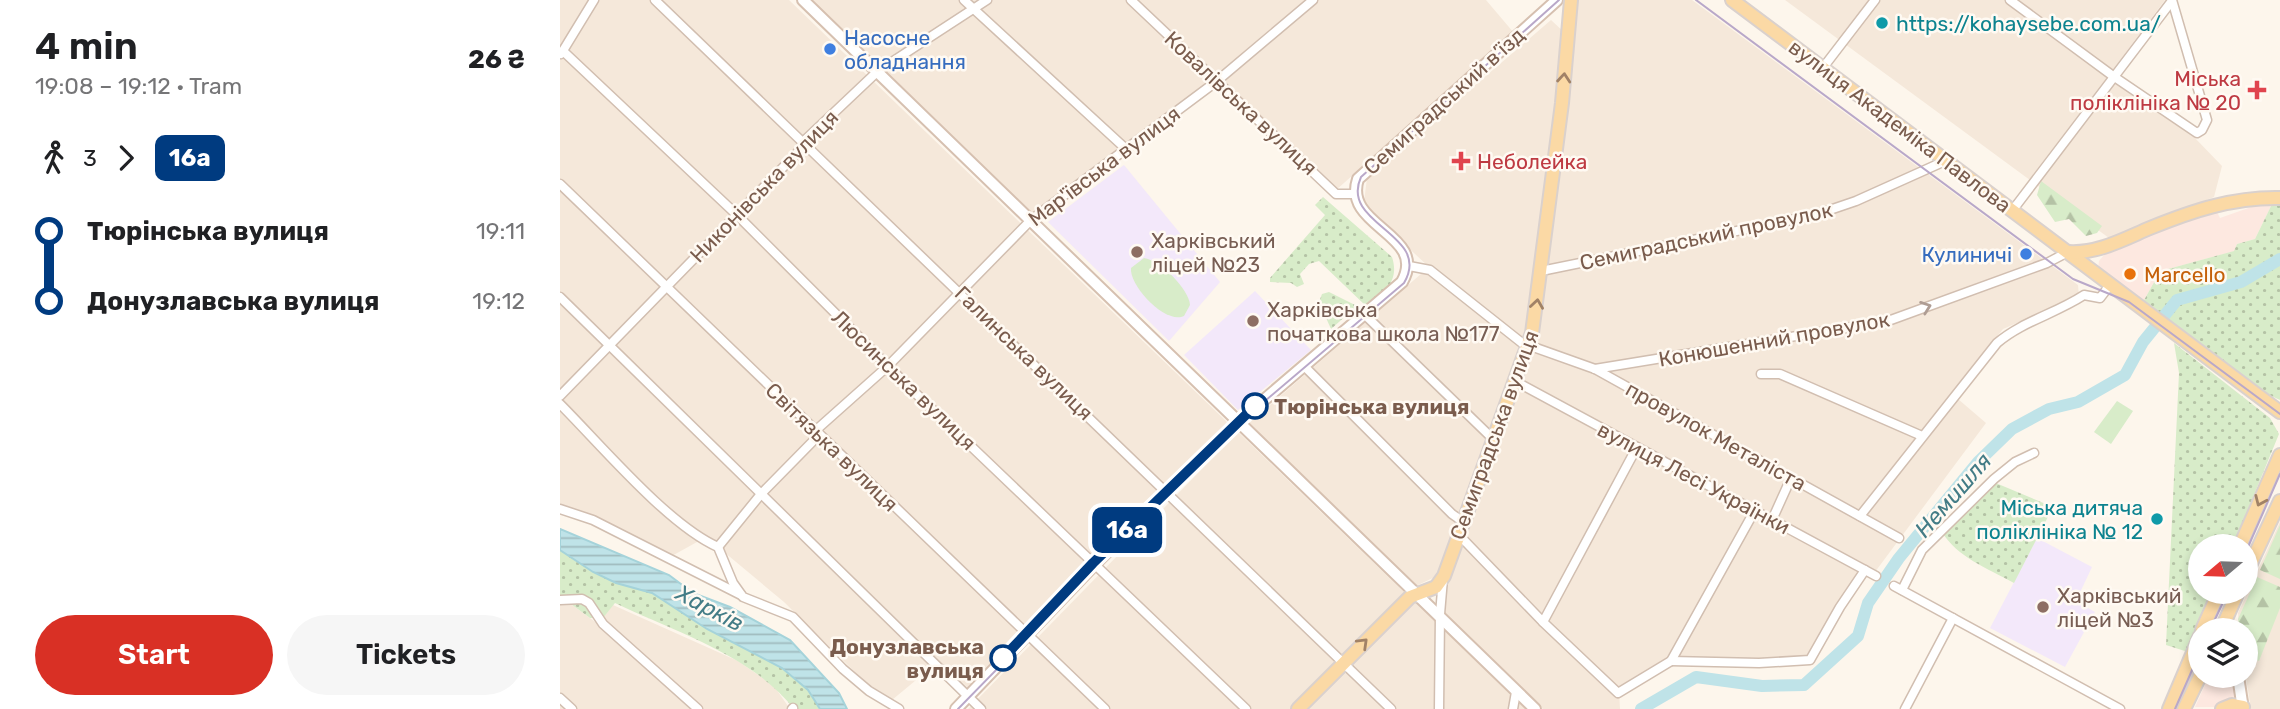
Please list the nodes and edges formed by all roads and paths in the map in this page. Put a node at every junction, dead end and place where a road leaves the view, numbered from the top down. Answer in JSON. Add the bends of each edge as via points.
{"nodes":[{"id":1,"x":594,"y":0,"type":"edge"},
{"id":2,"x":655,"y":0,"type":"edge"},
{"id":3,"x":803,"y":0,"type":"edge"},
{"id":4,"x":964,"y":0,"type":"edge"},
{"id":5,"x":987,"y":0,"type":"edge"},
{"id":6,"x":1131,"y":0,"type":"edge"},
{"id":7,"x":1313,"y":0,"type":"edge"},
{"id":8,"x":1557,"y":0,"type":"edge"},
{"id":9,"x":1571,"y":0,"type":"edge"},
{"id":10,"x":1732,"y":0,"type":"edge"},
{"id":11,"x":1875,"y":0,"type":"edge"},
{"id":12,"x":2010,"y":0,"type":"edge"},
{"id":13,"x":2171,"y":1,"type":"edge"},
{"id":14,"x":973,"y":9,"type":"junction"},
{"id":15,"x":561,"y":54,"type":"edge"},
{"id":16,"x":1822,"y":69,"type":"junction"},
{"id":17,"x":878,"y":71,"type":"junction"},
{"id":18,"x":2113,"y":76,"type":"junction"},
{"id":19,"x":1217,"y":81,"type":"junction"},
{"id":20,"x":804,"y":141,"type":"junction"},
{"id":21,"x":1126,"y":149,"type":"junction"},
{"id":22,"x":1945,"y":160,"type":"junction"},
{"id":23,"x":560,"y":184,"type":"edge"},
{"id":24,"x":1355,"y":194,"type":"junction"},
{"id":25,"x":2280,"y":198,"type":"edge"},
{"id":26,"x":2012,"y":211,"type":"junction"},
{"id":27,"x":737,"y":215,"type":"junction"},
{"id":28,"x":1031,"y":220,"type":"junction"},
{"id":29,"x":2068,"y":252,"type":"junction"},
{"id":30,"x":1409,"y":266,"type":"junction"},
{"id":31,"x":1541,"y":271,"type":"junction"},
{"id":32,"x":2110,"y":285,"type":"junction"},
{"id":33,"x":665,"y":287,"type":"junction"},
{"id":34,"x":961,"y":294,"type":"junction"},
{"id":35,"x":560,"y":297,"type":"edge"},
{"id":36,"x":1365,"y":315,"type":"junction"},
{"id":37,"x":610,"y":345,"type":"junction"},
{"id":38,"x":1528,"y":345,"type":"junction"},
{"id":39,"x":888,"y":366,"type":"junction"},
{"id":40,"x":1304,"y":366,"type":"junction"},
{"id":41,"x":1595,"y":369,"type":"junction"},
{"id":42,"x":1761,"y":374,"type":"dead end"},
{"id":43,"x":1513,"y":380,"type":"junction"},
{"id":44,"x":560,"y":396,"type":"edge"},
{"id":45,"x":560,"y":404,"type":"edge"},
{"id":46,"x":2280,"y":412,"type":"edge"},
{"id":47,"x":1240,"y":421,"type":"junction"},
{"id":48,"x":817,"y":433,"type":"junction"},
{"id":49,"x":1922,"y":436,"type":"junction"},
{"id":50,"x":1492,"y":438,"type":"junction"},
{"id":51,"x":1637,"y":447,"type":"junction"},
{"id":52,"x":2034,"y":453,"type":"dead end"},
{"id":53,"x":2280,"y":455,"type":"edge"},
{"id":54,"x":1791,"y":478,"type":"junction"},
{"id":55,"x":1168,"y":491,"type":"junction"},
{"id":56,"x":761,"y":494,"type":"junction"},
{"id":57,"x":2280,"y":501,"type":"edge"},
{"id":58,"x":560,"y":509,"type":"edge"},
{"id":59,"x":1755,"y":510,"type":"junction"},
{"id":60,"x":1860,"y":516,"type":"junction"},
{"id":61,"x":1772,"y":520,"type":"junction"},
{"id":62,"x":1460,"y":527,"type":"junction"},
{"id":63,"x":2245,"y":534,"type":"edge"},
{"id":64,"x":1899,"y":538,"type":"dead end"},
{"id":65,"x":718,"y":547,"type":"junction"},
{"id":66,"x":2258,"y":548,"type":"edge"},
{"id":67,"x":1095,"y":564,"type":"junction"},
{"id":68,"x":1865,"y":570,"type":"junction"},
{"id":69,"x":1444,"y":576,"type":"junction"},
{"id":70,"x":1876,"y":576,"type":"dead end"},
{"id":71,"x":1418,"y":594,"type":"junction"},
{"id":72,"x":743,"y":597,"type":"junction"},
{"id":73,"x":561,"y":599,"type":"edge"},
{"id":74,"x":2227,"y":604,"type":"edge"},
{"id":75,"x":2232,"y":604,"type":"edge"},
{"id":76,"x":2228,"y":613,"type":"junction"},
{"id":77,"x":1440,"y":614,"type":"junction"},
{"id":78,"x":1952,"y":618,"type":"junction"},
{"id":79,"x":2226,"y":618,"type":"edge"},
{"id":80,"x":2229,"y":618,"type":"edge"},
{"id":81,"x":1543,"y":622,"type":"junction"},
{"id":82,"x":1026,"y":636,"type":"junction"},
{"id":83,"x":1671,"y":661,"type":"junction"},
{"id":84,"x":1342,"y":663,"type":"junction"},
{"id":85,"x":2188,"y":664,"type":"edge"},
{"id":86,"x":2194,"y":688,"type":"edge"},
{"id":87,"x":2240,"y":688,"type":"edge"},
{"id":88,"x":2176,"y":691,"type":"junction"},
{"id":89,"x":1516,"y":692,"type":"junction"},
{"id":90,"x":968,"y":697,"type":"junction"},
{"id":91,"x":560,"y":698,"type":"edge"},
{"id":92,"x":2243,"y":708,"type":"edge"},
{"id":93,"x":572,"y":709,"type":"edge"},
{"id":94,"x":698,"y":709,"type":"edge"},
{"id":95,"x":899,"y":709,"type":"edge"},
{"id":96,"x":956,"y":709,"type":"edge"},
{"id":97,"x":981,"y":709,"type":"edge"},
{"id":98,"x":1105,"y":709,"type":"edge"},
{"id":99,"x":1246,"y":709,"type":"edge"},
{"id":100,"x":1298,"y":709,"type":"edge"},
{"id":101,"x":1391,"y":709,"type":"edge"},
{"id":102,"x":1439,"y":709,"type":"edge"},
{"id":103,"x":1513,"y":709,"type":"edge"},
{"id":104,"x":1535,"y":709,"type":"edge"},
{"id":105,"x":1905,"y":709,"type":"edge"},
{"id":106,"x":2120,"y":709,"type":"edge"},
{"id":107,"x":2169,"y":709,"type":"edge"},
{"id":108,"x":2183,"y":709,"type":"edge"},
{"id":109,"x":2222,"y":709,"type":"edge"}],
"edges":[{"from":1,"to":15,"type":"street"},
{"from":2,"to":20,"type":"street","name":"Галинська вулиця"},
{"from":3,"to":17,"type":"main road"},
{"from":4,"to":14,"type":"street"},
{"from":5,"to":14,"type":"street","name":"Никонівська вулиця"},
{"from":6,"to":19,"type":"street","name":"Ковалівська вулиця"},
{"from":7,"to":19,"type":"street","name":"Мар'ївська вулиця"},
{"from":8,"to":24,"type":"main road","name":"Семиградський в’їзд","via":[[1361,173]]},
{"from":31,"to":9,"type":"main road","name":"Семиградська вулиця","one_way":true},
{"from":10,"to":16,"type":"main road","name":"вулиця Академіка Павлова"},
{"from":11,"to":16,"type":"street"},
{"from":12,"to":18,"type":"street"},
{"from":13,"to":18,"type":"street"},
{"from":13,"to":18,"type":"street","via":[[2207,120],[2202,131],[2193,132]]},
{"from":14,"to":17,"type":"street","name":"Никонівська вулиця"},
{"from":14,"to":21,"type":"street"},
{"from":15,"to":27,"type":"street","name":"Люсинська вулиця"},
{"from":16,"to":22,"type":"main road","name":"вулиця Академіка Павлова"},
{"from":17,"to":20,"type":"street","name":"Никонівська вулиця"},
{"from":17,"to":28,"type":"main road"},
{"from":18,"to":26,"type":"street"},
{"from":19,"to":21,"type":"street","name":"Мар'ївська вулиця"},
{"from":19,"to":24,"type":"street","name":"Ковалівська вулиця","via":[[1336,194]]},
{"from":20,"to":27,"type":"street","name":"Никонівська вулиця"},
{"from":20,"to":34,"type":"street","name":"Галинська вулиця"},
{"from":21,"to":28,"type":"street","name":"Мар'ївська вулиця"},
{"from":22,"to":26,"type":"main road","name":"вулиця Академіка Павлова"},
{"from":22,"to":31,"type":"street","name":"Семиградський провулок","via":[[1815,215]]},
{"from":23,"to":33,"type":"street","name":"Світязька вулиця"},
{"from":24,"to":30,"type":"main road","name":"Семиградський в’їзд","via":[[1363,213],[1403,248]]},
{"from":25,"to":29,"type":"main road","via":[[2222,203],[2106,246]]},
{"from":26,"to":29,"type":"main road","name":"вулиця Академіка Павлова"},
{"from":27,"to":33,"type":"street","name":"Никонівська вулиця"},
{"from":27,"to":39,"type":"street","name":"Люсинська вулиця"},
{"from":28,"to":34,"type":"street","name":"Мар'ївська вулиця"},
{"from":28,"to":47,"type":"main road"},
{"from":29,"to":32,"type":"main road","name":"вулиця Академіка Павлова"},
{"from":41,"to":29,"type":"street","name":"Конюшенний провулок","one_way":true,"via":[[1888,321]]},
{"from":30,"to":36,"type":"main road","via":[[1402,282]]},
{"from":30,"to":38,"type":"street","via":[[1430,270]]},
{"from":38,"to":31,"type":"main road","name":"Семиградська вулиця","one_way":true},
{"from":32,"to":46,"type":"main road","name":"вулиця Академіка Павлова"},
{"from":32,"to":49,"type":"street","via":[[2100,298],[2084,295],[2009,333]]},
{"from":33,"to":37,"type":"street","name":"Никонівська вулиця"},
{"from":33,"to":48,"type":"street","name":"Світязька вулиця"},
{"from":34,"to":39,"type":"street","name":"Мар'ївська вулиця"},
{"from":34,"to":55,"type":"street","name":"Галинська вулиця"},
{"from":35,"to":37,"type":"street"},
{"from":36,"to":40,"type":"main road"},
{"from":36,"to":50,"type":"street"},
{"from":37,"to":44,"type":"street","name":"Никонівська вулиця"},
{"from":37,"to":56,"type":"street"},
{"from":38,"to":41,"type":"street","name":"провулок Металіста"},
{"from":38,"to":43,"type":"main road","name":"Семиградська вулиця"},
{"from":39,"to":48,"type":"street","name":"Мар'ївська вулиця"},
{"from":39,"to":67,"type":"street","name":"Люсинська вулиця"},
{"from":40,"to":47,"type":"main road"},
{"from":40,"to":62,"type":"street"},
{"from":41,"to":54,"type":"street","name":"провулок Металіста"},
{"from":42,"to":49,"type":"street","via":[[1780,373]]},
{"from":43,"to":50,"type":"main road","name":"Семиградська вулиця"},
{"from":43,"to":51,"type":"street","name":"вулиця Лесі Українки"},
{"from":45,"to":65,"type":"street","via":[[677,520]]},
{"from":47,"to":55,"type":"main road"},
{"from":47,"to":71,"type":"main road"},
{"from":48,"to":56,"type":"street","name":"Мар'ївська вулиця"},
{"from":48,"to":82,"type":"street","name":"Світязька вулиця"},
{"from":49,"to":60,"type":"street"},
{"from":50,"to":62,"type":"main road","name":"Семиградська вулиця"},
{"from":51,"to":59,"type":"street","name":"вулиця Лесі Українки"},
{"from":51,"to":81,"type":"street"},
{"from":52,"to":78,"type":"street","via":[[1994,479],[1922,550],[1898,588]]},
{"from":53,"to":63,"type":"main road","one_way":true},
{"from":54,"to":60,"type":"street","name":"провулок Металіста"},
{"from":54,"to":61,"type":"street"},
{"from":55,"to":67,"type":"main road"},
{"from":55,"to":84,"type":"street","name":"Галинська вулиця"},
{"from":56,"to":65,"type":"street","name":"Мар'ївська вулиця"},
{"from":56,"to":90,"type":"street"},
{"from":57,"to":66,"type":"main road"},
{"from":58,"to":72,"type":"street","via":[[593,520]]},
{"from":59,"to":61,"type":"street","name":"вулиця Лесі Українки"},
{"from":59,"to":83,"type":"street"},
{"from":60,"to":64,"type":"street","name":"провулок Металіста"},
{"from":61,"to":68,"type":"street","name":"вулиця Лесі Українки"},
{"from":62,"to":69,"type":"main road","name":"Семиградська вулиця"},
{"from":62,"to":81,"type":"street"},
{"from":65,"to":72,"type":"street"},
{"from":67,"to":82,"type":"main road"},
{"from":67,"to":99,"type":"street","name":"Люсинська вулиця"},
{"from":68,"to":70,"type":"street","name":"вулиця Лесі Українки"},
{"from":68,"to":83,"type":"street","via":[[1810,660]]},
{"from":69,"to":71,"type":"main road","via":[[1436,587]]},
{"from":69,"to":77,"type":"street","name":"Семиградська вулиця"},
{"from":71,"to":77,"type":"main road"},
{"from":84,"to":71,"type":"main road","one_way":true},
{"from":72,"to":95,"type":"street","via":[[793,617],[843,669]]},
{"from":73,"to":94,"type":"street","via":[[582,599],[589,604],[603,624]]},
{"from":74,"to":76,"type":"main road"},
{"from":75,"to":76,"type":"main road"},
{"from":76,"to":79,"type":"main road"},
{"from":76,"to":80,"type":"main road"},
{"from":77,"to":89,"type":"main road"},
{"from":77,"to":102,"type":"street","name":"Семиградська вулиця"},
{"from":78,"to":105,"type":"street"},
{"from":78,"to":106,"type":"street"},
{"from":81,"to":83,"type":"street","via":[[1618,693]]},
{"from":82,"to":90,"type":"main road"},
{"from":82,"to":98,"type":"street","name":"Світязька вулиця"},
{"from":84,"to":100,"type":"main road"},
{"from":84,"to":101,"type":"street","name":"Галинська вулиця"},
{"from":85,"to":88,"type":"main road"},
{"from":86,"to":108,"type":"main road"},
{"from":87,"to":92,"type":"main road"},
{"from":88,"to":107,"type":"main road"},
{"from":88,"to":108,"type":"main road"},
{"from":89,"to":103,"type":"street"},
{"from":89,"to":104,"type":"main road"},
{"from":90,"to":96,"type":"main road"},
{"from":90,"to":97,"type":"street"},
{"from":91,"to":93,"type":"street"},
{"from":92,"to":109,"type":"main road","via":[[2232,705]]}]}
